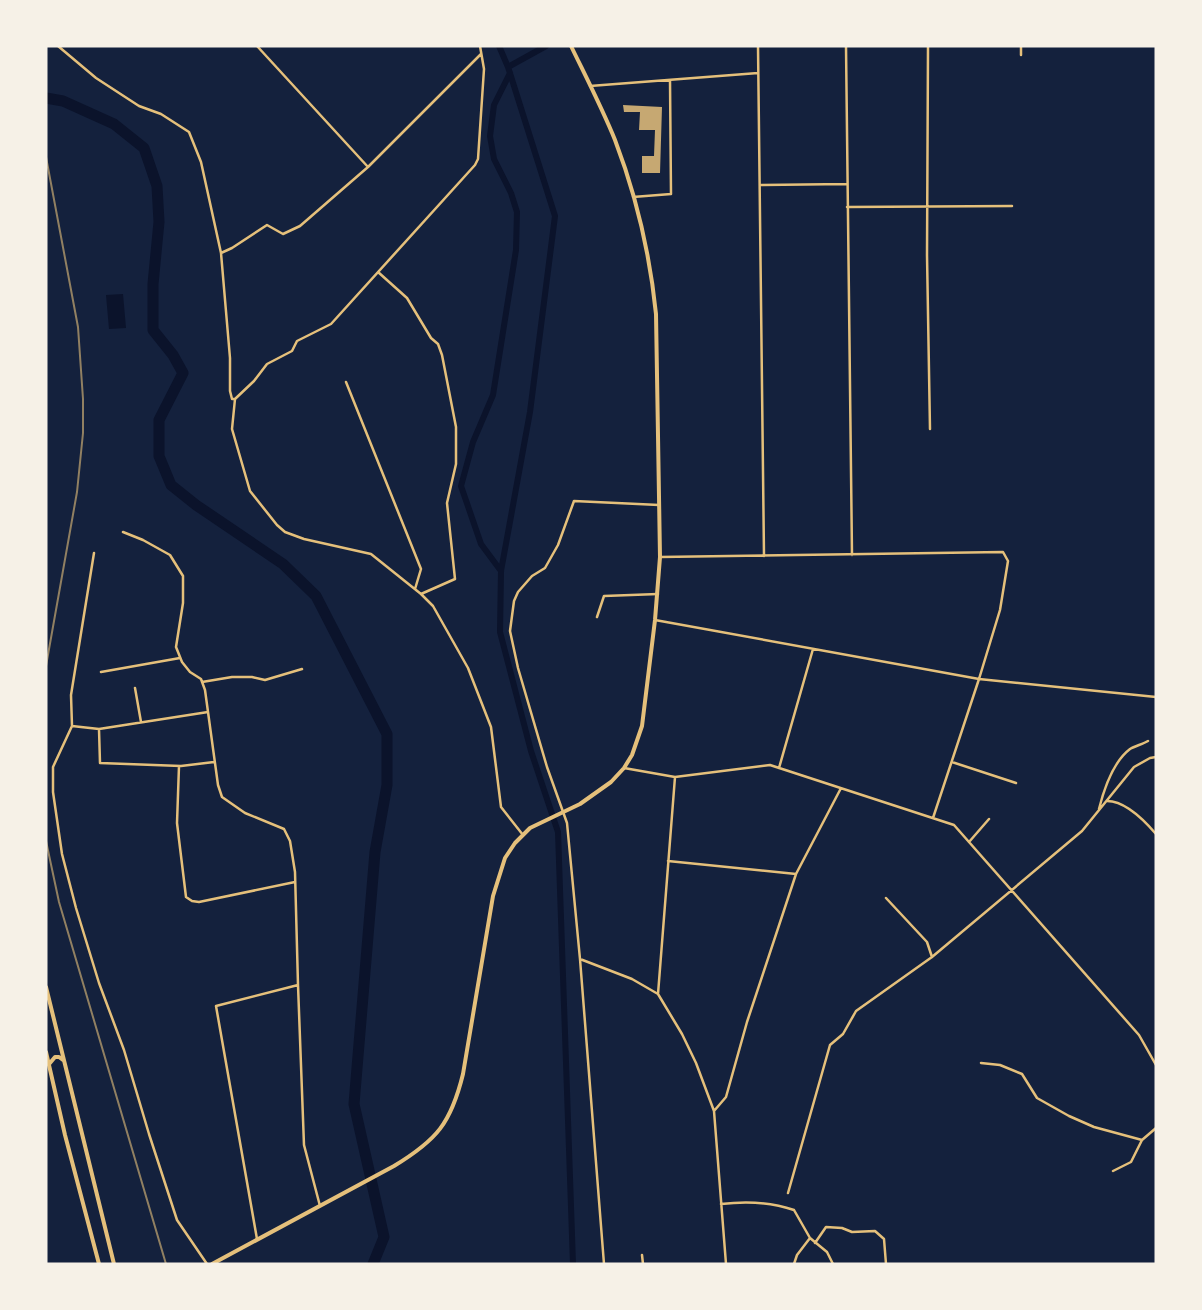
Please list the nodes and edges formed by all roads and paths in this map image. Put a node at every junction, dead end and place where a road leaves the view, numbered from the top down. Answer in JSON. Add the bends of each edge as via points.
{"nodes":[{"id":1,"x":58,"y":46,"type":"edge"},
{"id":2,"x":257,"y":46,"type":"edge"},
{"id":3,"x":480,"y":46,"type":"edge"},
{"id":4,"x":571,"y":46,"type":"edge"},
{"id":5,"x":758,"y":46,"type":"edge"},
{"id":6,"x":846,"y":46,"type":"edge"},
{"id":7,"x":928,"y":46,"type":"edge"},
{"id":8,"x":1021,"y":46,"type":"edge"},
{"id":9,"x":482,"y":53,"type":"junction"},
{"id":10,"x":1020,"y":54,"type":"dead end"},
{"id":11,"x":758,"y":73,"type":"junction"},
{"id":12,"x":670,"y":80,"type":"junction"},
{"id":13,"x":590,"y":86,"type":"junction"},
{"id":14,"x":368,"y":167,"type":"junction"},
{"id":15,"x":847,"y":184,"type":"junction"},
{"id":16,"x":760,"y":185,"type":"junction"},
{"id":17,"x":633,"y":197,"type":"junction"},
{"id":18,"x":927,"y":206,"type":"junction"},
{"id":19,"x":1012,"y":206,"type":"dead end"},
{"id":20,"x":847,"y":207,"type":"junction"},
{"id":21,"x":221,"y":253,"type":"junction"},
{"id":22,"x":378,"y":272,"type":"junction"},
{"id":23,"x":346,"y":382,"type":"dead end"},
{"id":24,"x":235,"y":399,"type":"junction"},
{"id":25,"x":930,"y":429,"type":"dead end"},
{"id":26,"x":659,"y":505,"type":"junction"},
{"id":27,"x":123,"y":532,"type":"dead end"},
{"id":28,"x":94,"y":553,"type":"dead end"},
{"id":29,"x":852,"y":555,"type":"junction"},
{"id":30,"x":764,"y":556,"type":"junction"},
{"id":31,"x":660,"y":557,"type":"junction"},
{"id":32,"x":416,"y":589,"type":"junction"},
{"id":33,"x":422,"y":594,"type":"junction"},
{"id":34,"x":658,"y":594,"type":"junction"},
{"id":35,"x":597,"y":617,"type":"dead end"},
{"id":36,"x":655,"y":620,"type":"junction"},
{"id":37,"x":813,"y":649,"type":"junction"},
{"id":38,"x":180,"y":658,"type":"junction"},
{"id":39,"x":302,"y":669,"type":"dead end"},
{"id":40,"x":101,"y":672,"type":"dead end"},
{"id":41,"x":979,"y":679,"type":"junction"},
{"id":42,"x":202,"y":682,"type":"junction"},
{"id":43,"x":135,"y":688,"type":"dead end"},
{"id":44,"x":1156,"y":697,"type":"edge"},
{"id":45,"x":208,"y":712,"type":"junction"},
{"id":46,"x":141,"y":722,"type":"junction"},
{"id":47,"x":72,"y":726,"type":"junction"},
{"id":48,"x":99,"y":729,"type":"junction"},
{"id":49,"x":1148,"y":741,"type":"dead end"},
{"id":50,"x":1156,"y":757,"type":"edge"},
{"id":51,"x":215,"y":762,"type":"junction"},
{"id":52,"x":952,"y":762,"type":"junction"},
{"id":53,"x":178,"y":766,"type":"junction"},
{"id":54,"x":624,"y":768,"type":"junction"},
{"id":55,"x":779,"y":768,"type":"junction"},
{"id":56,"x":675,"y":776,"type":"junction"},
{"id":57,"x":1016,"y":783,"type":"dead end"},
{"id":58,"x":840,"y":789,"type":"junction"},
{"id":59,"x":1106,"y":802,"type":"junction"},
{"id":60,"x":1099,"y":810,"type":"junction"},
{"id":61,"x":564,"y":813,"type":"junction"},
{"id":62,"x":933,"y":818,"type":"junction"},
{"id":63,"x":989,"y":819,"type":"dead end"},
{"id":64,"x":1156,"y":834,"type":"edge"},
{"id":65,"x":523,"y":835,"type":"junction"},
{"id":66,"x":969,"y":842,"type":"junction"},
{"id":67,"x":668,"y":861,"type":"junction"},
{"id":68,"x":796,"y":874,"type":"junction"},
{"id":69,"x":295,"y":882,"type":"junction"},
{"id":70,"x":1012,"y":889,"type":"junction"},
{"id":71,"x":886,"y":898,"type":"dead end"},
{"id":72,"x":932,"y":957,"type":"junction"},
{"id":73,"x":580,"y":959,"type":"junction"},
{"id":74,"x":298,"y":985,"type":"junction"},
{"id":75,"x":46,"y":987,"type":"edge"},
{"id":76,"x":658,"y":994,"type":"junction"},
{"id":77,"x":46,"y":1052,"type":"edge"},
{"id":78,"x":65,"y":1062,"type":"junction"},
{"id":79,"x":981,"y":1063,"type":"dead end"},
{"id":80,"x":49,"y":1065,"type":"junction"},
{"id":81,"x":1156,"y":1065,"type":"edge"},
{"id":82,"x":714,"y":1111,"type":"junction"},
{"id":83,"x":1156,"y":1128,"type":"edge"},
{"id":84,"x":1142,"y":1140,"type":"junction"},
{"id":85,"x":1113,"y":1171,"type":"dead end"},
{"id":86,"x":788,"y":1194,"type":"dead end"},
{"id":87,"x":721,"y":1204,"type":"junction"},
{"id":88,"x":320,"y":1206,"type":"junction"},
{"id":89,"x":810,"y":1238,"type":"junction"},
{"id":90,"x":257,"y":1240,"type":"junction"},
{"id":91,"x":815,"y":1243,"type":"junction"},
{"id":92,"x":642,"y":1255,"type":"dead end"},
{"id":93,"x":99,"y":1264,"type":"edge"},
{"id":94,"x":114,"y":1264,"type":"edge"},
{"id":95,"x":207,"y":1264,"type":"edge"},
{"id":96,"x":212,"y":1264,"type":"edge"},
{"id":97,"x":604,"y":1264,"type":"edge"},
{"id":98,"x":643,"y":1264,"type":"edge"},
{"id":99,"x":726,"y":1264,"type":"edge"},
{"id":100,"x":794,"y":1264,"type":"edge"},
{"id":101,"x":832,"y":1264,"type":"edge"},
{"id":102,"x":886,"y":1264,"type":"edge"}],
"edges":[{"from":1,"to":21,"type":"street","via":[[96,78],[139,106],[161,114],[189,132],[201,162]]},
{"from":2,"to":14,"type":"street"},
{"from":3,"to":9,"type":"street"},
{"from":4,"to":13,"type":"main road"},
{"from":5,"to":11,"type":"street"},
{"from":6,"to":15,"type":"street"},
{"from":7,"to":18,"type":"street"},
{"from":8,"to":10,"type":"street"},
{"from":9,"to":14,"type":"street"},
{"from":9,"to":22,"type":"street","via":[[484,69],[475,165]]},
{"from":11,"to":12,"type":"street"},
{"from":11,"to":16,"type":"street"},
{"from":12,"to":13,"type":"street"},
{"from":12,"to":17,"type":"street","via":[[671,194]]},
{"from":13,"to":17,"type":"main road","via":[[614,140]]},
{"from":14,"to":21,"type":"street","via":[[292,231],[281,234],[267,226]]},
{"from":15,"to":16,"type":"street"},
{"from":15,"to":20,"type":"street"},
{"from":16,"to":30,"type":"street"},
{"from":17,"to":26,"type":"main road","via":[[649,263],[656,314]]},
{"from":18,"to":19,"type":"street"},
{"from":18,"to":20,"type":"street"},
{"from":18,"to":25,"type":"street"},
{"from":20,"to":29,"type":"street"},
{"from":21,"to":24,"type":"street","via":[[230,391],[232,399]]},
{"from":22,"to":24,"type":"street","via":[[331,324],[296,341],[292,351],[267,364]]},
{"from":22,"to":33,"type":"street","via":[[408,298],[431,338],[438,344],[456,427],[456,464],[447,503],[455,579]]},
{"from":23,"to":32,"type":"street","via":[[421,569]]},
{"from":24,"to":32,"type":"street","via":[[232,429],[250,491],[277,525],[285,532],[304,539],[371,554]]},
{"from":26,"to":31,"type":"main road"},
{"from":26,"to":61,"type":"street","via":[[574,501],[558,545],[545,568],[532,576],[514,601],[510,631],[518,668]]},
{"from":27,"to":38,"type":"street","via":[[170,555],[183,576],[183,603],[176,647]]},
{"from":28,"to":47,"type":"street","via":[[71,695]]},
{"from":29,"to":30,"type":"street"},
{"from":29,"to":41,"type":"street","via":[[1003,552],[1008,560],[1000,610]]},
{"from":30,"to":31,"type":"street"},
{"from":31,"to":34,"type":"main road"},
{"from":32,"to":33,"type":"street"},
{"from":33,"to":65,"type":"street","via":[[434,606],[468,668],[492,727],[501,807]]},
{"from":34,"to":35,"type":"street","via":[[604,596]]},
{"from":34,"to":36,"type":"main road"},
{"from":36,"to":37,"type":"street"},
{"from":36,"to":54,"type":"main road","via":[[642,726]]},
{"from":37,"to":41,"type":"street"},
{"from":37,"to":55,"type":"street"},
{"from":38,"to":40,"type":"street"},
{"from":38,"to":42,"type":"street"},
{"from":39,"to":42,"type":"street","via":[[266,680],[232,677]]},
{"from":41,"to":44,"type":"street"},
{"from":41,"to":52,"type":"street"},
{"from":42,"to":45,"type":"street"},
{"from":43,"to":46,"type":"street"},
{"from":45,"to":46,"type":"street"},
{"from":45,"to":51,"type":"street"},
{"from":46,"to":48,"type":"street"},
{"from":47,"to":48,"type":"street"},
{"from":47,"to":95,"type":"street","via":[[54,766],[53,792],[62,854],[99,983],[124,1050],[177,1220]]},
{"from":48,"to":53,"type":"street","via":[[100,763]]},
{"from":49,"to":60,"type":"street","via":[[1130,749],[1121,760],[1103,790]]},
{"from":50,"to":59,"type":"street","via":[[1134,767]]},
{"from":51,"to":53,"type":"street"},
{"from":51,"to":69,"type":"street","via":[[222,797],[245,813],[284,829],[290,840]]},
{"from":52,"to":57,"type":"street"},
{"from":52,"to":62,"type":"street"},
{"from":53,"to":69,"type":"street","via":[[176,823],[186,897],[199,902]]},
{"from":54,"to":56,"type":"street"},
{"from":54,"to":61,"type":"main road","via":[[604,788]]},
{"from":55,"to":56,"type":"street","via":[[770,765]]},
{"from":55,"to":58,"type":"street"},
{"from":56,"to":67,"type":"street"},
{"from":58,"to":62,"type":"street"},
{"from":58,"to":68,"type":"street"},
{"from":59,"to":60,"type":"street"},
{"from":59,"to":64,"type":"street","via":[[1116,801],[1125,806]]},
{"from":60,"to":70,"type":"street","via":[[1082,831]]},
{"from":61,"to":65,"type":"main road","via":[[539,822]]},
{"from":61,"to":73,"type":"street"},
{"from":62,"to":66,"type":"street","via":[[954,825]]},
{"from":63,"to":66,"type":"street"},
{"from":65,"to":88,"type":"main road","via":[[502,864],[492,896],[466,1059],[455,1102],[445,1122],[435,1136],[415,1153]]},
{"from":66,"to":70,"type":"street"},
{"from":67,"to":68,"type":"street"},
{"from":67,"to":76,"type":"street"},
{"from":68,"to":82,"type":"street","via":[[726,1097]]},
{"from":69,"to":74,"type":"street"},
{"from":70,"to":72,"type":"street"},
{"from":70,"to":81,"type":"street","via":[[1139,1035]]},
{"from":71,"to":72,"type":"street","via":[[927,942]]},
{"from":72,"to":86,"type":"street","via":[[856,1011],[843,1034],[830,1045]]},
{"from":73,"to":76,"type":"street","via":[[632,979]]},
{"from":73,"to":97,"type":"street"},
{"from":74,"to":88,"type":"street","via":[[304,1145]]},
{"from":74,"to":90,"type":"street","via":[[216,1006]]},
{"from":75,"to":78,"type":"main road"},
{"from":76,"to":82,"type":"street","via":[[692,1056]]},
{"from":77,"to":80,"type":"main road"},
{"from":78,"to":80,"type":"main road","via":[[55,1057]]},
{"from":78,"to":94,"type":"main road"},
{"from":79,"to":84,"type":"street","via":[[1000,1065],[1022,1074],[1037,1098],[1069,1116],[1094,1127]]},
{"from":80,"to":93,"type":"main road"},
{"from":82,"to":87,"type":"street"},
{"from":83,"to":84,"type":"street"},
{"from":84,"to":85,"type":"street","via":[[1131,1162]]},
{"from":87,"to":89,"type":"street","via":[[743,1202],[794,1210]]},
{"from":87,"to":99,"type":"street"},
{"from":88,"to":90,"type":"main road"},
{"from":89,"to":91,"type":"street"},
{"from":89,"to":100,"type":"street"},
{"from":90,"to":96,"type":"main road"},
{"from":91,"to":101,"type":"street","via":[[827,1252]]},
{"from":91,"to":102,"type":"street","via":[[826,1227],[875,1232],[884,1238]]},
{"from":92,"to":98,"type":"street"}]}
